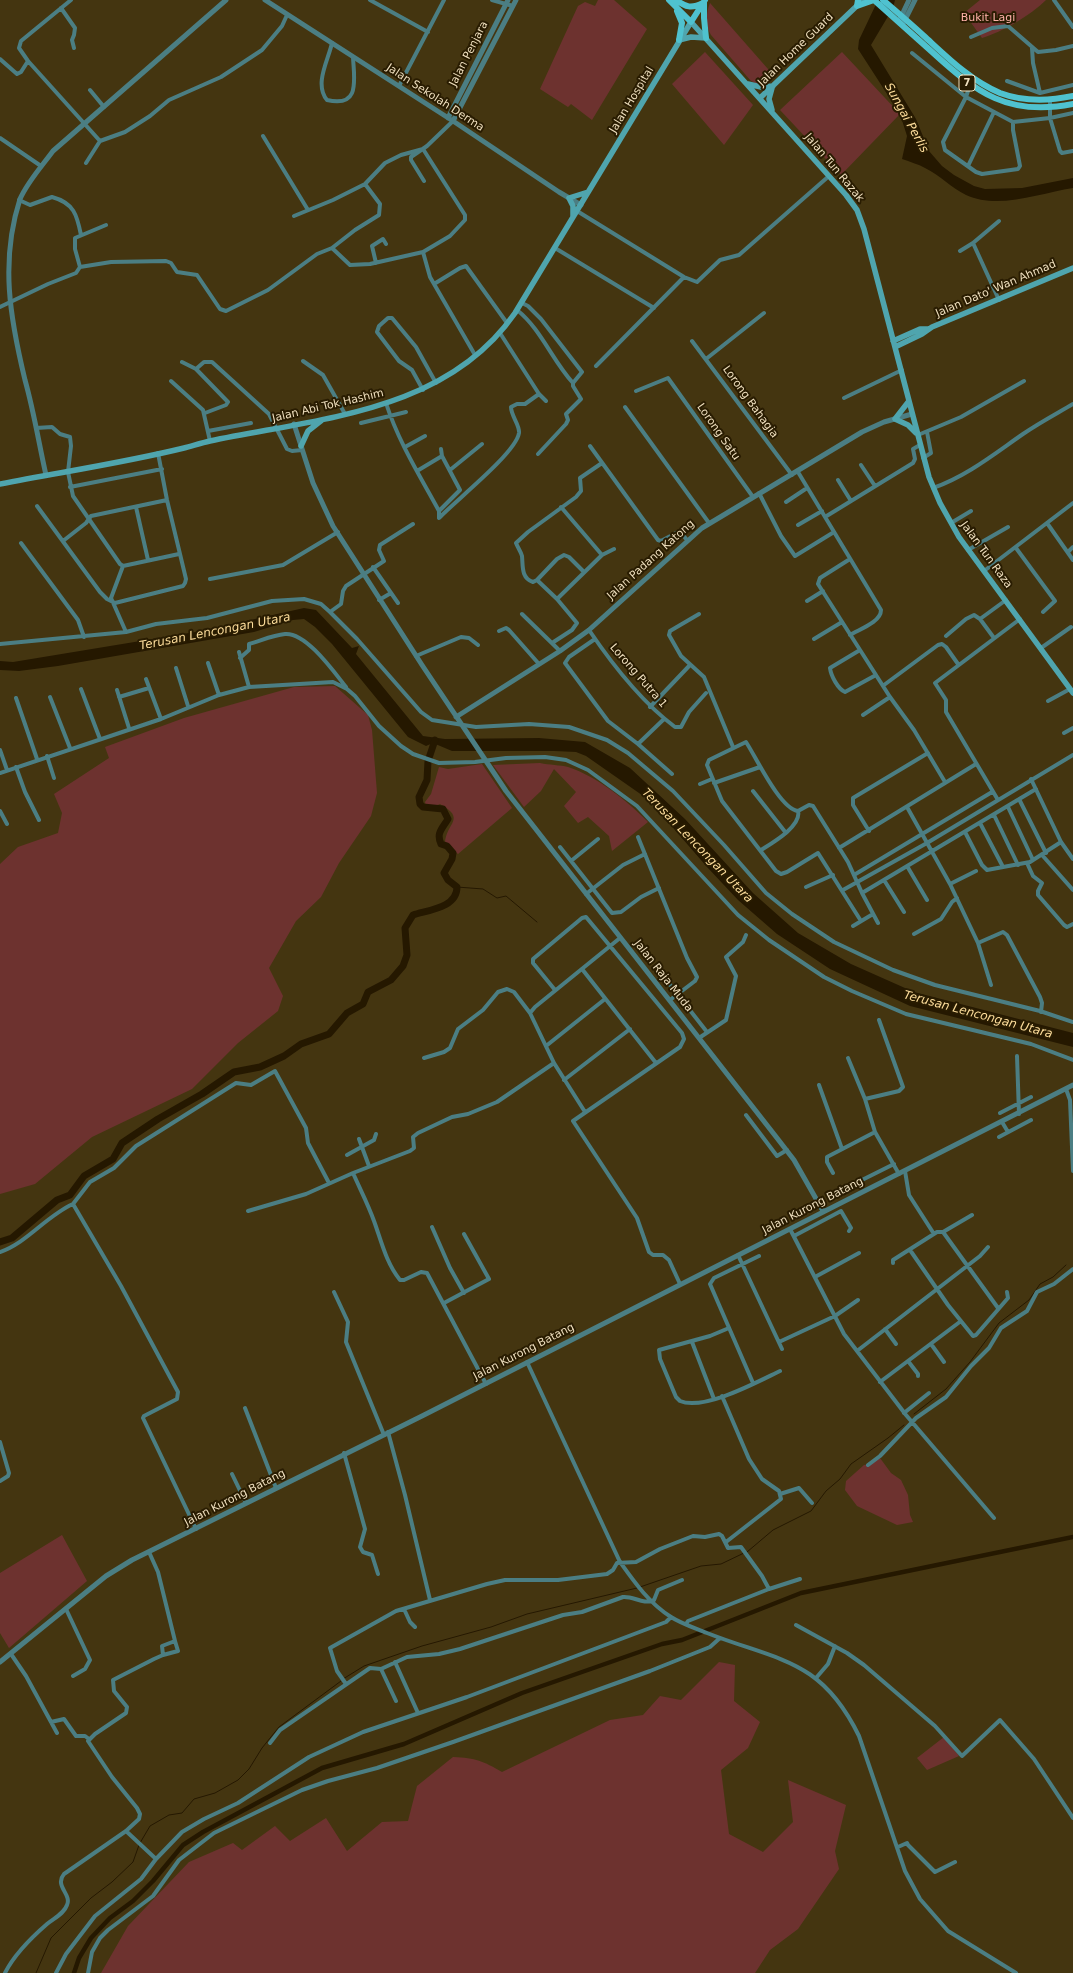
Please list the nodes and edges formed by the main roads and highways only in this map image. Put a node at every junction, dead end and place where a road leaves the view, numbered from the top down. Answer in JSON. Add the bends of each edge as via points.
{"nodes":[{"id":1,"x":669,"y":0,"type":"edge"},
{"id":2,"x":863,"y":0,"type":"edge"},
{"id":3,"x":874,"y":0,"type":"edge"},
{"id":4,"x":883,"y":0,"type":"edge"},
{"id":5,"x":705,"y":1,"type":"edge"},
{"id":6,"x":675,"y":3,"type":"edge"},
{"id":7,"x":857,"y":3,"type":"edge"},
{"id":8,"x":893,"y":13,"type":"junction"},
{"id":9,"x":902,"y":21,"type":"junction"},
{"id":10,"x":691,"y":22,"type":"junction"},
{"id":11,"x":706,"y":38,"type":"junction"},
{"id":12,"x":679,"y":40,"type":"junction"},
{"id":13,"x":747,"y":84,"type":"junction"},
{"id":14,"x":773,"y":86,"type":"junction"},
{"id":15,"x":1073,"y":96,"type":"edge"},
{"id":16,"x":760,"y":98,"type":"junction"},
{"id":17,"x":1073,"y":104,"type":"edge"},
{"id":18,"x":774,"y":115,"type":"junction"},
{"id":19,"x":588,"y":192,"type":"junction"},
{"id":20,"x":577,"y":211,"type":"joint"},
{"id":21,"x":573,"y":217,"type":"junction"},
{"id":22,"x":1073,"y":268,"type":"edge"},
{"id":23,"x":928,"y":329,"type":"junction"},
{"id":24,"x":893,"y":341,"type":"junction"},
{"id":25,"x":895,"y":347,"type":"junction"},
{"id":26,"x":909,"y":401,"type":"junction"},
{"id":27,"x":912,"y":414,"type":"joint"},
{"id":28,"x":324,"y":419,"type":"junction"},
{"id":29,"x":918,"y":435,"type":"junction"},
{"id":30,"x":302,"y":448,"type":"road end"},
{"id":31,"x":0,"y":484,"type":"edge"},
{"id":32,"x":1072,"y":691,"type":"edge"}],
"edges":[{"from":1,"to":6,"type":"main road","name":"Jalan Tun Razak"},
{"from":2,"to":7,"type":"main road","name":"Jalan Home Guard"},
{"from":3,"to":7,"type":"main road"},
{"from":3,"to":8,"type":"main road","number":"7"},
{"from":4,"to":8,"type":"main road","number":"7"},
{"from":5,"to":6,"type":"main road","via":[[689,8]]},
{"from":5,"to":10,"type":"main road","name":"Jalan Hospital"},
{"from":5,"to":11,"type":"main road"},
{"from":6,"to":10,"type":"main road","name":"Jalan Tun Razak"},
{"from":6,"to":12,"type":"main road","via":[[682,23]]},
{"from":7,"to":14,"type":"main road","name":"Jalan Home Guard"},
{"from":8,"to":9,"type":"main road","number":"7"},
{"from":9,"to":15,"type":"main road","number":"7","via":[[950,60],[1001,93],[1020,98],[1050,99]]},
{"from":9,"to":17,"type":"main road","number":"7","via":[[970,85],[999,100],[1018,106],[1049,108]]},
{"from":10,"to":11,"type":"main road","name":"Jalan Tun Razak"},
{"from":10,"to":12,"type":"main road","name":"Jalan Hospital"},
{"from":11,"to":12,"type":"main road","via":[[691,37]]},
{"from":11,"to":13,"type":"main road","name":"Jalan Tun Razak"},
{"from":12,"to":19,"type":"main road","name":"Jalan Hospital"},
{"from":13,"to":14,"type":"main road"},
{"from":13,"to":16,"type":"main road","name":"Jalan Tun Razak"},
{"from":14,"to":16,"type":"main road","name":"Jalan Home Guard"},
{"from":14,"to":18,"type":"main road","via":[[769,99]]},
{"from":16,"to":18,"type":"main road","name":"Jalan Tun Razak"},
{"from":18,"to":24,"type":"main road","name":"Jalan Tun Razak","via":[[846,195],[860,217]]},
{"from":19,"to":20,"type":"main road","name":"Jalan Hospital"},
{"from":19,"to":21,"type":"main road","via":[[569,198],[573,206]]},
{"from":20,"to":21,"type":"main road","name":"Jalan Abi Tok Hashim"},
{"from":21,"to":28,"type":"main road","name":"Jalan Abi Tok Hashim","via":[[508,324],[475,355],[423,390],[386,403]]},
{"from":22,"to":23,"type":"main road","name":"Jalan Dato' Wan Ahmad"},
{"from":23,"to":24,"type":"main road","via":[[920,329]]},
{"from":23,"to":25,"type":"main road"},
{"from":24,"to":25,"type":"main road","name":"Jalan Tun Razak"},
{"from":25,"to":26,"type":"main road","name":"Jalan Tun Razak"},
{"from":26,"to":27,"type":"main road","name":"Jalan Tun Razak"},
{"from":26,"to":29,"type":"main road","via":[[895,419],[908,425]]},
{"from":27,"to":29,"type":"main road","name":"Jalan Tun Raza"},
{"from":28,"to":30,"type":"main road","via":[[308,431]]},
{"from":28,"to":31,"type":"main road","name":"Jalan Abi Tok Hashim"},
{"from":29,"to":32,"type":"main road","name":"Jalan Tun Raza","via":[[933,488],[951,523]]}]}
